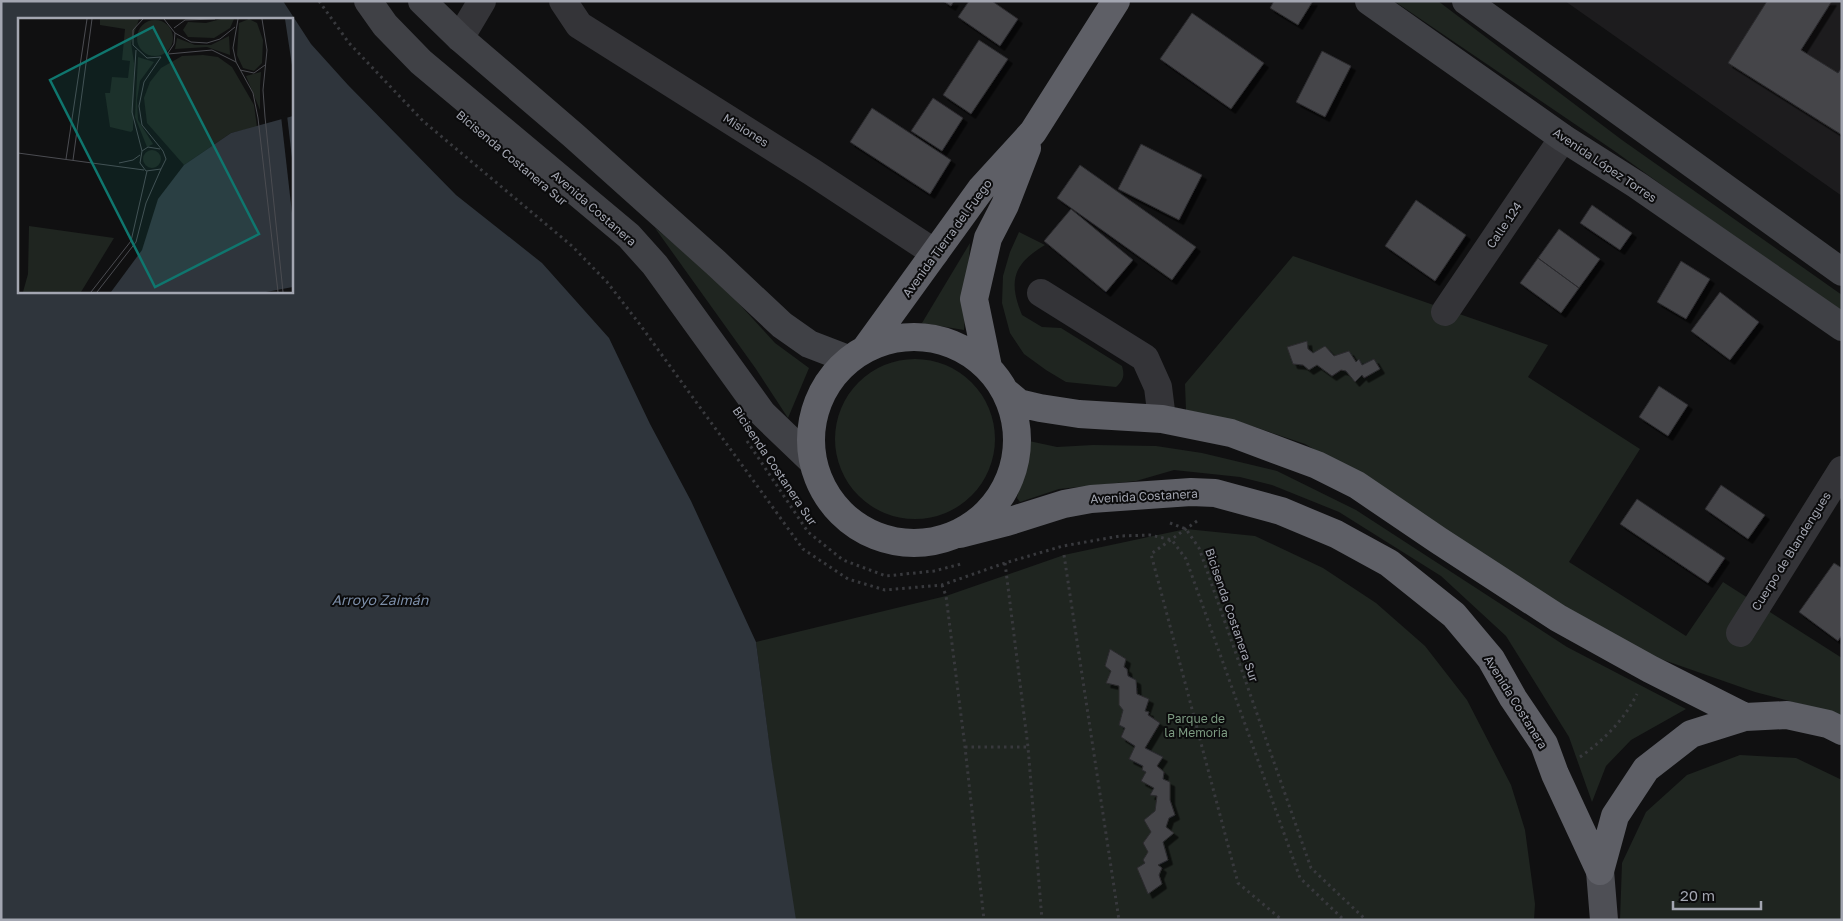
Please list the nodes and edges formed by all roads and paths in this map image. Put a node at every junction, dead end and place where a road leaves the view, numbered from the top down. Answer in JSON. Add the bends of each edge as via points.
{"nodes":[{"id":1,"x":319,"y":1,"type":"edge"},
{"id":2,"x":368,"y":1,"type":"edge"},
{"id":3,"x":422,"y":1,"type":"edge"},
{"id":4,"x":482,"y":1,"type":"edge"},
{"id":5,"x":563,"y":1,"type":"edge"},
{"id":6,"x":1369,"y":1,"type":"edge"},
{"id":7,"x":1466,"y":1,"type":"edge"},
{"id":8,"x":1109,"y":4,"type":"edge"},
{"id":9,"x":460,"y":38,"type":"junction"},
{"id":10,"x":1033,"y":132,"type":"junction"},
{"id":11,"x":1563,"y":138,"type":"junction"},
{"id":12,"x":935,"y":253,"type":"junction"},
{"id":13,"x":1842,"y":272,"type":"edge"},
{"id":14,"x":1041,"y":293,"type":"dead end"},
{"id":15,"x":1445,"y":312,"type":"dead end"},
{"id":16,"x":1842,"y":326,"type":"edge"},
{"id":17,"x":857,"y":354,"type":"junction"},
{"id":18,"x":988,"y":367,"type":"junction"},
{"id":19,"x":1007,"y":393,"type":"junction"},
{"id":20,"x":1162,"y":419,"type":"junction"},
{"id":21,"x":744,"y":437,"type":"dead end"},
{"id":22,"x":813,"y":462,"type":"junction"},
{"id":23,"x":1842,"y":470,"type":"edge"},
{"id":24,"x":1215,"y":493,"type":"junction"},
{"id":25,"x":1162,"y":521,"type":"dead end"},
{"id":26,"x":1186,"y":529,"type":"junction"},
{"id":27,"x":960,"y":534,"type":"junction"},
{"id":28,"x":1172,"y":540,"type":"junction"},
{"id":29,"x":1064,"y":555,"type":"dead end"},
{"id":30,"x":963,"y":563,"type":"dead end"},
{"id":31,"x":1005,"y":563,"type":"junction"},
{"id":32,"x":942,"y":586,"type":"junction"},
{"id":33,"x":1740,"y":633,"type":"dead end"},
{"id":34,"x":1650,"y":669,"type":"junction"},
{"id":35,"x":1745,"y":717,"type":"junction"},
{"id":36,"x":1842,"y":731,"type":"edge"},
{"id":37,"x":965,"y":747,"type":"junction"},
{"id":38,"x":1028,"y":748,"type":"junction"},
{"id":39,"x":1555,"y":774,"type":"junction"},
{"id":40,"x":1600,"y":871,"type":"junction"},
{"id":41,"x":984,"y":920,"type":"edge"},
{"id":42,"x":1042,"y":920,"type":"edge"},
{"id":43,"x":1120,"y":920,"type":"edge"},
{"id":44,"x":1282,"y":920,"type":"edge"},
{"id":45,"x":1344,"y":920,"type":"edge"},
{"id":46,"x":1366,"y":920,"type":"edge"},
{"id":47,"x":1604,"y":920,"type":"edge"}],
"edges":[{"from":1,"to":32,"type":"path","via":[[349,43],[423,121],[572,246],[607,282],[803,549],[848,579],[886,590]]},
{"from":2,"to":22,"type":"main road","name":"Avenida Costanera","via":[[385,25],[421,62],[629,236],[654,265],[762,413]]},
{"from":3,"to":9,"type":"main road"},
{"from":4,"to":9,"type":"street"},
{"from":5,"to":12,"type":"street","name":"Misiones","via":[[579,25]]},
{"from":6,"to":11,"type":"main road","name":"Avenida López Torres"},
{"from":7,"to":13,"type":"main road"},
{"from":8,"to":10,"type":"highway","name":"Avenida Tierra del Fuego"},
{"from":9,"to":17,"type":"main road","via":[[573,135],[782,325],[809,344]]},
{"from":10,"to":12,"type":"highway","name":"Avenida Tierra del Fuego","via":[[981,189]]},
{"from":10,"to":18,"type":"highway","name":"Avenida Tierra del Fuego","via":[[1005,205],[988,238],[974,298]]},
{"from":11,"to":15,"type":"street","name":"Calle 124"},
{"from":11,"to":16,"type":"main road","name":"Avenida López Torres"},
{"from":12,"to":17,"type":"highway","name":"Avenida Tierra del Fuego"},
{"from":14,"to":20,"type":"street","via":[[1145,358],[1158,387]]},
{"from":17,"to":18,"type":"highway","via":[[898,338],[930,338],[962,348]]},
{"from":17,"to":22,"type":"highway","name":"Avenida Tierra del Fuego","via":[[833,376],[822,394],[811,427]]},
{"from":18,"to":19,"type":"highway"},
{"from":19,"to":20,"type":"highway","via":[[1019,403],[1040,408]]},
{"from":19,"to":27,"type":"highway","via":[[1017,424],[1017,457],[1006,488],[992,508]]},
{"from":20,"to":34,"type":"highway","via":[[1231,433],[1357,484],[1558,618]]},
{"from":21,"to":30,"type":"path","name":"Bicisenda Costanera Sur","via":[[808,532],[843,560],[886,576],[934,571]]},
{"from":22,"to":27,"type":"highway","name":"Avenida Costanera","via":[[824,492],[843,516],[869,534],[899,544],[930,543]]},
{"from":23,"to":33,"type":"street","name":"Cuerpo de Blandengues"},
{"from":24,"to":26,"type":"path","via":[[1205,515]]},
{"from":24,"to":27,"type":"highway","name":"Avenida Costanera","via":[[1091,499]]},
{"from":24,"to":39,"type":"highway","name":"Avenida Costanera","via":[[1281,511],[1336,534],[1389,563],[1454,615],[1491,660],[1544,744]]},
{"from":25,"to":26,"type":"path"},
{"from":26,"to":28,"type":"path"},
{"from":26,"to":46,"type":"path","name":"Bicisenda Costanera Sur","via":[[1199,548],[1311,868]]},
{"from":28,"to":31,"type":"path","via":[[1150,535],[1120,536],[1064,546]]},
{"from":28,"to":44,"type":"path","via":[[1151,554],[1238,883]]},
{"from":28,"to":45,"type":"path","via":[[1186,559],[1300,878]]},
{"from":29,"to":43,"type":"path"},
{"from":31,"to":32,"type":"path"},
{"from":31,"to":38,"type":"path"},
{"from":32,"to":37,"type":"path","via":[[946,596]]},
{"from":34,"to":35,"type":"highway"},
{"from":34,"to":39,"type":"path","via":[[1633,704],[1616,726],[1598,745]]},
{"from":35,"to":36,"type":"highway","via":[[1787,715],[1828,724]]},
{"from":35,"to":40,"type":"highway","via":[[1691,734],[1646,769],[1615,816]]},
{"from":37,"to":38,"type":"path"},
{"from":37,"to":41,"type":"path"},
{"from":38,"to":42,"type":"path"},
{"from":39,"to":40,"type":"highway","name":"Avenida Costanera"},
{"from":40,"to":47,"type":"main road"}]}
